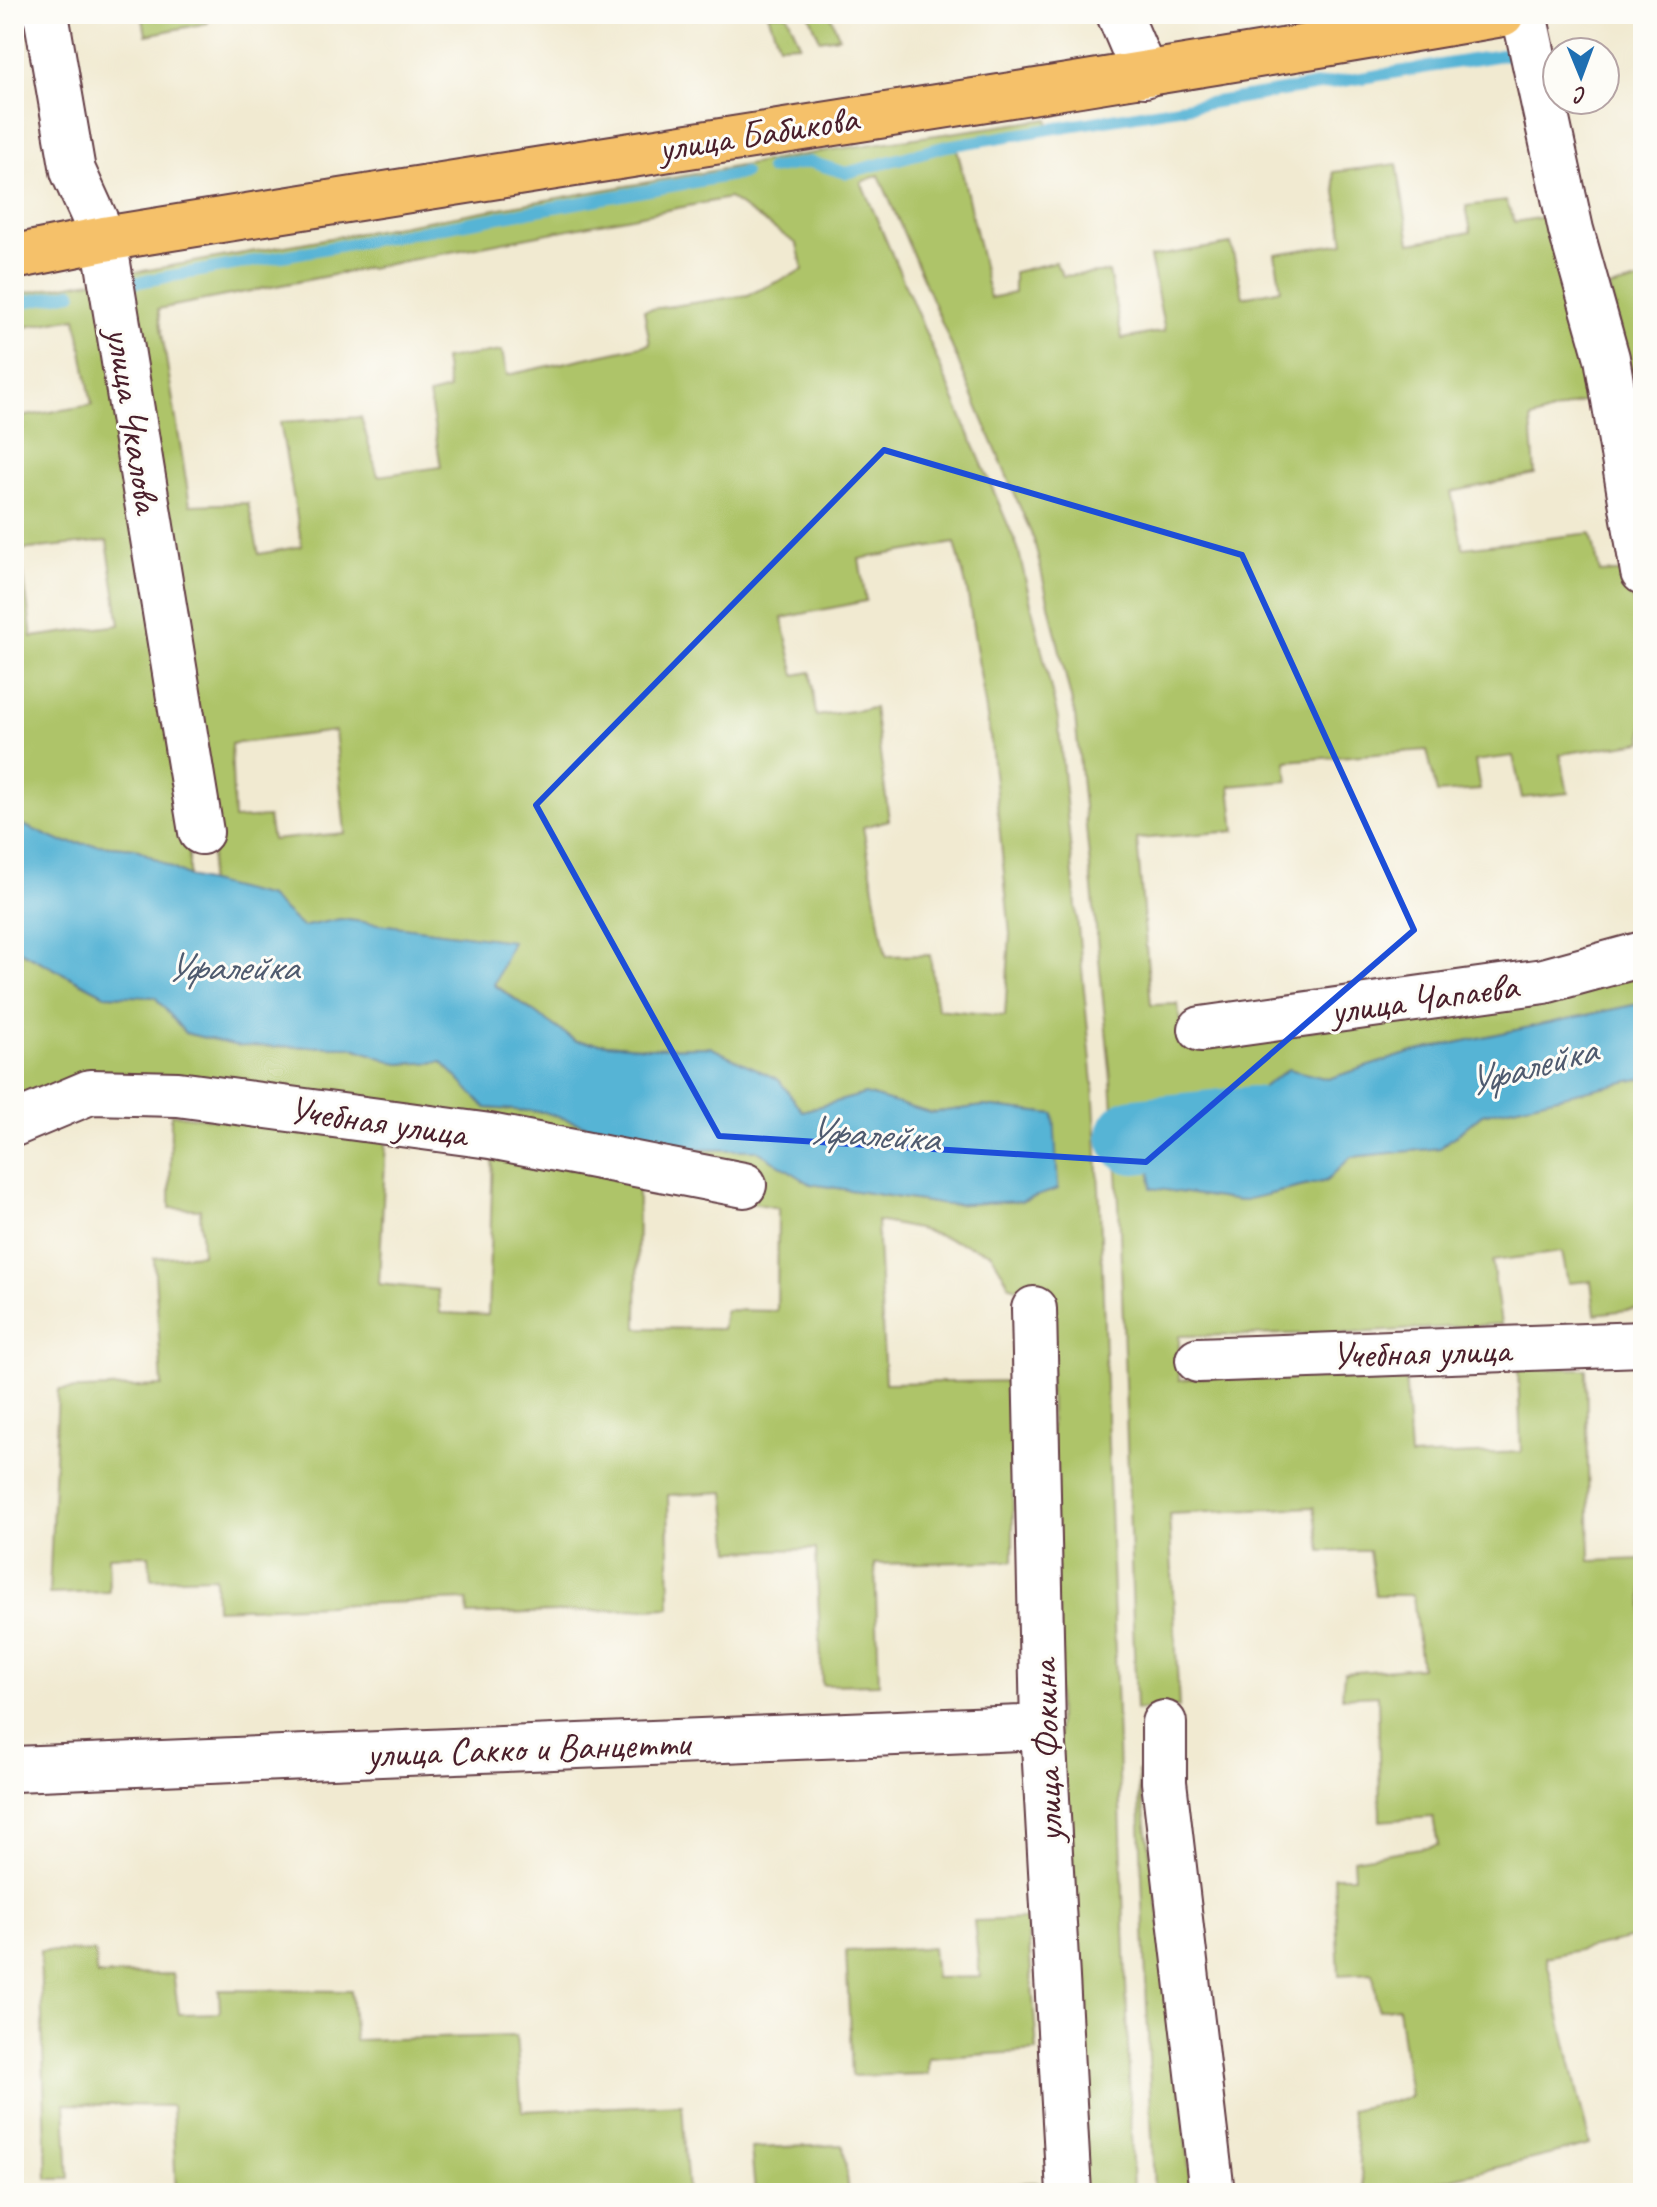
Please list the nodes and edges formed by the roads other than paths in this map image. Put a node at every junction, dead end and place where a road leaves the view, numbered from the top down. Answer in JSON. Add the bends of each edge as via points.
{"nodes":[{"id":1,"x":46,"y":14,"type":"edge"},
{"id":2,"x":1119,"y":14,"type":"edge"},
{"id":3,"x":1502,"y":14,"type":"edge"},
{"id":4,"x":1524,"y":14,"type":"edge"},
{"id":5,"x":1145,"y":75,"type":"junction"},
{"id":6,"x":104,"y":239,"type":"junction"},
{"id":7,"x":14,"y":257,"type":"edge"},
{"id":8,"x":1643,"y":572,"type":"edge"},
{"id":9,"x":201,"y":832,"type":"dead end"},
{"id":10,"x":1643,"y":954,"type":"edge"},
{"id":11,"x":1201,"y":1029,"type":"dead end"},
{"id":12,"x":14,"y":1124,"type":"edge"},
{"id":13,"x":744,"y":1185,"type":"dead end"},
{"id":14,"x":1034,"y":1309,"type":"dead end"},
{"id":15,"x":1643,"y":1344,"type":"edge"},
{"id":16,"x":1198,"y":1360,"type":"dead end"},
{"id":17,"x":1164,"y":1723,"type":"dead end"},
{"id":18,"x":1043,"y":1727,"type":"junction"},
{"id":19,"x":14,"y":1769,"type":"edge"},
{"id":20,"x":1069,"y":2193,"type":"edge"},
{"id":21,"x":1212,"y":2193,"type":"edge"}],
"edges":[{"from":1,"to":6,"type":"street","name":"улица Чкалова","via":[[73,171]]},
{"from":2,"to":5,"type":"street"},
{"from":3,"to":5,"type":"main road","name":"улица Бабикова"},
{"from":4,"to":8,"type":"street","via":[[1571,230],[1607,358]]},
{"from":5,"to":6,"type":"main road","name":"улица Бабикова"},
{"from":6,"to":7,"type":"main road","name":"улица Бабикова"},
{"from":6,"to":9,"type":"street","name":"улица Чкалова"},
{"from":10,"to":11,"type":"street","name":"улица Чапаева","via":[[1544,981]]},
{"from":12,"to":13,"type":"street","name":"Учебная улица","via":[[90,1092],[178,1094],[490,1136]]},
{"from":14,"to":18,"type":"street","name":"улица Фокина"},
{"from":15,"to":16,"type":"street","name":"Учебная улица"},
{"from":17,"to":21,"type":"street","via":[[1164,1782]]},
{"from":18,"to":19,"type":"street","name":"улица Сакко и Ванцетти"},
{"from":18,"to":20,"type":"street","name":"улица Фокина"}]}
